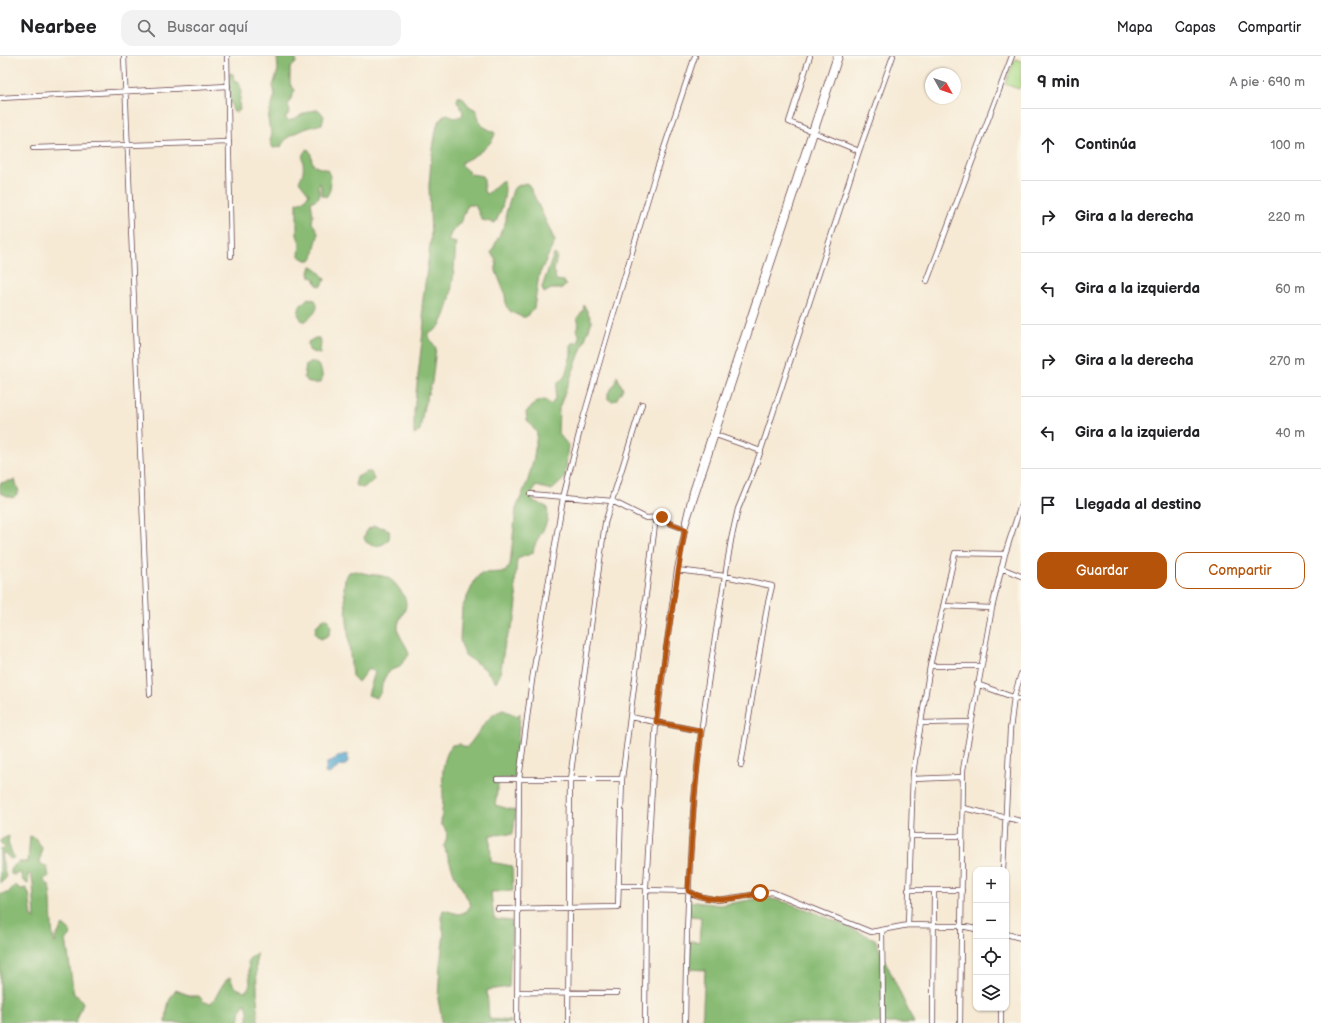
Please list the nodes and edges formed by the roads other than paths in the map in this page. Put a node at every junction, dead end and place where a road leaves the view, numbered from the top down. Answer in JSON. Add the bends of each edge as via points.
{"nodes":[{"id":1,"x":124,"y":56,"type":"edge"},
{"id":2,"x":227,"y":56,"type":"edge"},
{"id":3,"x":695,"y":56,"type":"edge"},
{"id":4,"x":810,"y":56,"type":"edge"},
{"id":5,"x":836,"y":56,"type":"edge"},
{"id":6,"x":840,"y":56,"type":"edge"},
{"id":7,"x":893,"y":56,"type":"edge"},
{"id":8,"x":1012,"y":56,"type":"edge"},
{"id":9,"x":228,"y":86,"type":"junction"},
{"id":10,"x":125,"y":91,"type":"junction"},
{"id":11,"x":0,"y":98,"type":"edge"},
{"id":12,"x":813,"y":132,"type":"junction"},
{"id":13,"x":229,"y":142,"type":"junction"},
{"id":14,"x":127,"y":145,"type":"junction"},
{"id":15,"x":33,"y":148,"type":"dead end"},
{"id":16,"x":859,"y":151,"type":"junction"},
{"id":17,"x":232,"y":256,"type":"dead end"},
{"id":18,"x":927,"y":281,"type":"dead end"},
{"id":19,"x":642,"y":404,"type":"dead end"},
{"id":20,"x":713,"y":434,"type":"junction"},
{"id":21,"x":761,"y":451,"type":"junction"},
{"id":22,"x":530,"y":494,"type":"dead end"},
{"id":23,"x":563,"y":498,"type":"junction"},
{"id":24,"x":612,"y":501,"type":"junction"},
{"id":25,"x":1021,"y":505,"type":"edge"},
{"id":26,"x":656,"y":517,"type":"junction"},
{"id":27,"x":685,"y":527,"type":"junction"},
{"id":28,"x":1004,"y":554,"type":"junction"},
{"id":29,"x":1001,"y":568,"type":"junction"},
{"id":30,"x":677,"y":570,"type":"junction"},
{"id":31,"x":725,"y":576,"type":"junction"},
{"id":32,"x":1021,"y":576,"type":"edge"},
{"id":33,"x":943,"y":606,"type":"junction"},
{"id":34,"x":992,"y":608,"type":"junction"},
{"id":35,"x":930,"y":666,"type":"junction"},
{"id":36,"x":981,"y":666,"type":"junction"},
{"id":37,"x":1021,"y":674,"type":"edge"},
{"id":38,"x":977,"y":684,"type":"junction"},
{"id":39,"x":150,"y":694,"type":"dead end"},
{"id":40,"x":1014,"y":697,"type":"junction"},
{"id":41,"x":1021,"y":700,"type":"edge"},
{"id":42,"x":630,"y":717,"type":"junction"},
{"id":43,"x":656,"y":722,"type":"junction"},
{"id":44,"x":970,"y":722,"type":"junction"},
{"id":45,"x":922,"y":723,"type":"junction"},
{"id":46,"x":701,"y":731,"type":"junction"},
{"id":47,"x":741,"y":765,"type":"dead end"},
{"id":48,"x":963,"y":777,"type":"junction"},
{"id":49,"x":497,"y":779,"type":"dead end"},
{"id":50,"x":519,"y":779,"type":"junction"},
{"id":51,"x":570,"y":779,"type":"junction"},
{"id":52,"x":622,"y":779,"type":"junction"},
{"id":53,"x":913,"y":779,"type":"junction"},
{"id":54,"x":963,"y":808,"type":"junction"},
{"id":55,"x":1006,"y":817,"type":"junction"},
{"id":56,"x":1021,"y":821,"type":"edge"},
{"id":57,"x":911,"y":836,"type":"junction"},
{"id":58,"x":962,"y":836,"type":"junction"},
{"id":59,"x":1003,"y":867,"type":"edge"},
{"id":60,"x":618,"y":886,"type":"junction"},
{"id":61,"x":646,"y":888,"type":"junction"},
{"id":62,"x":908,"y":890,"type":"junction"},
{"id":63,"x":962,"y":890,"type":"junction"},
{"id":64,"x":688,"y":891,"type":"junction"},
{"id":65,"x":934,"y":891,"type":"junction"},
{"id":66,"x":570,"y":908,"type":"junction"},
{"id":67,"x":498,"y":909,"type":"dead end"},
{"id":68,"x":519,"y":909,"type":"junction"},
{"id":69,"x":908,"y":925,"type":"junction"},
{"id":70,"x":934,"y":925,"type":"junction"},
{"id":71,"x":961,"y":926,"type":"junction"},
{"id":72,"x":973,"y":928,"type":"edge"},
{"id":73,"x":882,"y":930,"type":"junction"},
{"id":74,"x":1009,"y":935,"type":"edge"},
{"id":75,"x":1021,"y":938,"type":"edge"},
{"id":76,"x":518,"y":992,"type":"junction"},
{"id":77,"x":570,"y":992,"type":"junction"},
{"id":78,"x":617,"y":992,"type":"dead end"},
{"id":79,"x":1001,"y":1011,"type":"edge"},
{"id":80,"x":517,"y":1023,"type":"edge"},
{"id":81,"x":568,"y":1023,"type":"edge"},
{"id":82,"x":645,"y":1023,"type":"edge"},
{"id":83,"x":684,"y":1023,"type":"edge"},
{"id":84,"x":883,"y":1023,"type":"edge"},
{"id":85,"x":933,"y":1023,"type":"edge"},
{"id":86,"x":960,"y":1023,"type":"edge"},
{"id":87,"x":1001,"y":1023,"type":"edge"}],
"edges":[{"from":1,"to":10,"type":"street"},
{"from":2,"to":9,"type":"street"},
{"from":3,"to":23,"type":"street","via":[[655,175],[581,426]]},
{"from":4,"to":12,"type":"street","via":[[789,122]]},
{"from":5,"to":12,"type":"street"},
{"from":6,"to":12,"type":"street"},
{"from":7,"to":16,"type":"street"},
{"from":8,"to":18,"type":"street"},
{"from":9,"to":10,"type":"street"},
{"from":9,"to":13,"type":"street"},
{"from":10,"to":11,"type":"street"},
{"from":10,"to":14,"type":"street"},
{"from":12,"to":16,"type":"street"},
{"from":12,"to":20,"type":"street"},
{"from":13,"to":14,"type":"street"},
{"from":13,"to":17,"type":"street"},
{"from":14,"to":15,"type":"street"},
{"from":14,"to":39,"type":"street"},
{"from":16,"to":21,"type":"street"},
{"from":19,"to":24,"type":"street"},
{"from":20,"to":21,"type":"street"},
{"from":20,"to":27,"type":"street","via":[[692,492]]},
{"from":21,"to":31,"type":"street","via":[[738,509]]},
{"from":22,"to":23,"type":"street"},
{"from":23,"to":24,"type":"street"},
{"from":23,"to":50,"type":"street","via":[[532,680]]},
{"from":24,"to":26,"type":"street","via":[[646,518]]},
{"from":24,"to":51,"type":"street","via":[[606,523]]},
{"from":25,"to":28,"type":"street"},
{"from":26,"to":27,"type":"street"},
{"from":26,"to":42,"type":"street"},
{"from":27,"to":30,"type":"street"},
{"from":28,"to":29,"type":"street"},
{"from":28,"to":33,"type":"street","via":[[955,553]]},
{"from":29,"to":32,"type":"street"},
{"from":29,"to":34,"type":"street"},
{"from":30,"to":31,"type":"street"},
{"from":30,"to":43,"type":"street"},
{"from":31,"to":46,"type":"street"},
{"from":31,"to":47,"type":"street","via":[[772,586]]},
{"from":33,"to":34,"type":"street"},
{"from":33,"to":35,"type":"street"},
{"from":34,"to":36,"type":"street"},
{"from":35,"to":36,"type":"street"},
{"from":35,"to":45,"type":"street"},
{"from":36,"to":38,"type":"street"},
{"from":37,"to":40,"type":"street"},
{"from":38,"to":40,"type":"street"},
{"from":38,"to":44,"type":"street"},
{"from":40,"to":41,"type":"street"},
{"from":40,"to":55,"type":"street"},
{"from":42,"to":43,"type":"street"},
{"from":42,"to":52,"type":"street"},
{"from":43,"to":46,"type":"street"},
{"from":43,"to":61,"type":"street"},
{"from":44,"to":45,"type":"street"},
{"from":44,"to":48,"type":"street"},
{"from":45,"to":53,"type":"street"},
{"from":46,"to":64,"type":"street"},
{"from":48,"to":53,"type":"street"},
{"from":48,"to":54,"type":"street"},
{"from":49,"to":50,"type":"street"},
{"from":50,"to":51,"type":"street"},
{"from":50,"to":68,"type":"street"},
{"from":51,"to":52,"type":"street"},
{"from":51,"to":66,"type":"street"},
{"from":52,"to":60,"type":"street"},
{"from":53,"to":57,"type":"street"},
{"from":54,"to":55,"type":"street"},
{"from":54,"to":58,"type":"street"},
{"from":55,"to":56,"type":"street"},
{"from":55,"to":59,"type":"street"},
{"from":57,"to":58,"type":"street"},
{"from":57,"to":62,"type":"street"},
{"from":58,"to":63,"type":"street"},
{"from":60,"to":61,"type":"street"},
{"from":60,"to":66,"type":"street","via":[[618,907]]},
{"from":61,"to":64,"type":"street"},
{"from":61,"to":82,"type":"street"},
{"from":62,"to":65,"type":"street"},
{"from":62,"to":69,"type":"street"},
{"from":63,"to":65,"type":"street"},
{"from":63,"to":71,"type":"street"},
{"from":64,"to":73,"type":"street","via":[[718,900],[772,892],[868,931]]},
{"from":64,"to":83,"type":"street"},
{"from":65,"to":70,"type":"street"},
{"from":66,"to":68,"type":"street"},
{"from":66,"to":77,"type":"street"},
{"from":67,"to":68,"type":"street"},
{"from":68,"to":76,"type":"street"},
{"from":69,"to":70,"type":"street"},
{"from":69,"to":73,"type":"street"},
{"from":70,"to":71,"type":"street"},
{"from":70,"to":85,"type":"street"},
{"from":71,"to":72,"type":"street"},
{"from":71,"to":86,"type":"street"},
{"from":73,"to":84,"type":"street"},
{"from":74,"to":75,"type":"street"},
{"from":76,"to":77,"type":"street"},
{"from":76,"to":80,"type":"street"},
{"from":77,"to":78,"type":"street"},
{"from":77,"to":81,"type":"street"},
{"from":79,"to":87,"type":"street"}]}
